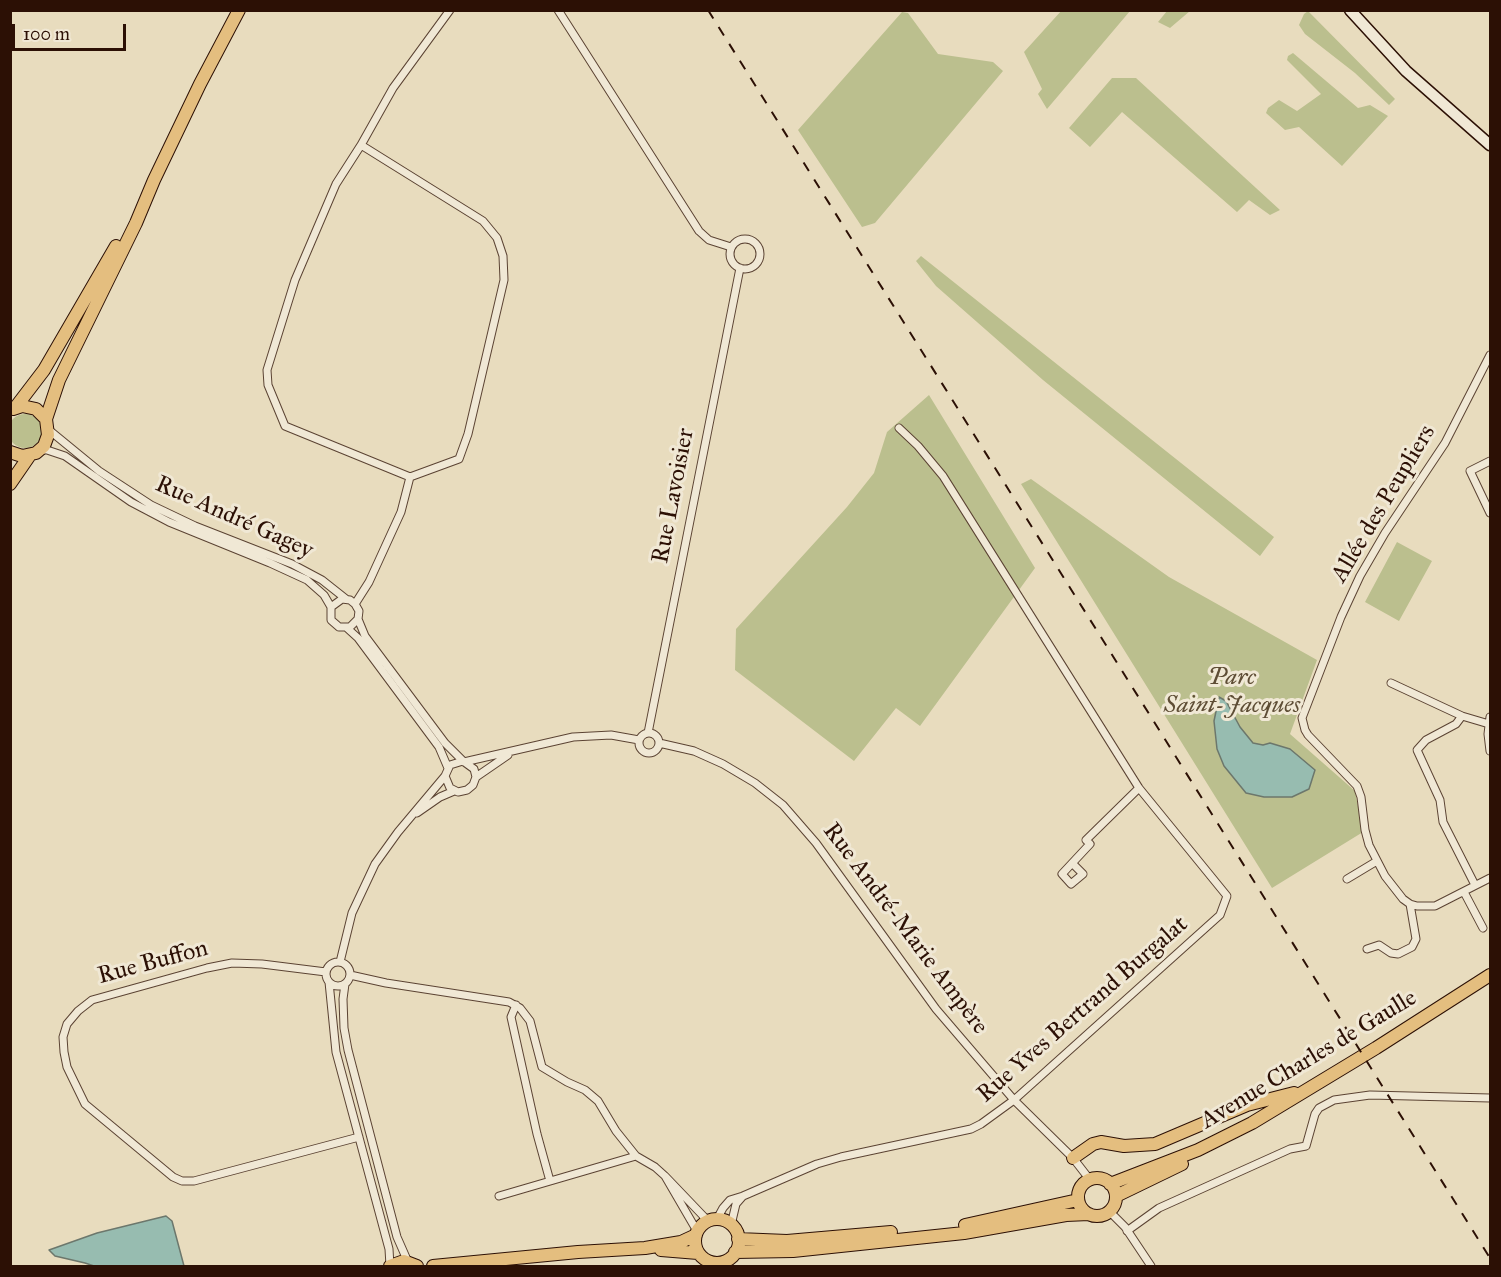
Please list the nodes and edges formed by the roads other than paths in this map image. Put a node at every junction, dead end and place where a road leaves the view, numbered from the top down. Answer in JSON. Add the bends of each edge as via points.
{"nodes":[{"id":1,"x":239,"y":10,"type":"edge"},
{"id":2,"x":450,"y":10,"type":"edge"},
{"id":3,"x":558,"y":10,"type":"edge"},
{"id":4,"x":1350,"y":10,"type":"edge"},
{"id":5,"x":361,"y":145,"type":"junction"},
{"id":6,"x":1491,"y":146,"type":"edge"},
{"id":7,"x":154,"y":180,"type":"junction"},
{"id":8,"x":731,"y":247,"type":"junction"},
{"id":9,"x":740,"y":268,"type":"junction"},
{"id":10,"x":1489,"y":360,"type":"edge"},
{"id":11,"x":13,"y":409,"type":"edge"},
{"id":12,"x":47,"y":424,"type":"junction"},
{"id":13,"x":899,"y":428,"type":"dead end"},
{"id":14,"x":10,"y":452,"type":"edge"},
{"id":15,"x":35,"y":453,"type":"junction"},
{"id":16,"x":1491,"y":461,"type":"edge"},
{"id":17,"x":411,"y":477,"type":"junction"},
{"id":18,"x":10,"y":484,"type":"edge"},
{"id":19,"x":1491,"y":513,"type":"edge"},
{"id":20,"x":346,"y":599,"type":"junction"},
{"id":21,"x":356,"y":604,"type":"junction"},
{"id":22,"x":331,"y":607,"type":"junction"},
{"id":23,"x":358,"y":620,"type":"junction"},
{"id":24,"x":347,"y":628,"type":"junction"},
{"id":25,"x":1391,"y":683,"type":"dead end"},
{"id":26,"x":1462,"y":716,"type":"junction"},
{"id":27,"x":1490,"y":720,"type":"edge"},
{"id":28,"x":648,"y":733,"type":"junction"},
{"id":29,"x":639,"y":740,"type":"junction"},
{"id":30,"x":659,"y":743,"type":"junction"},
{"id":31,"x":516,"y":750,"type":"junction"},
{"id":32,"x":1491,"y":751,"type":"edge"},
{"id":33,"x":463,"y":762,"type":"junction"},
{"id":34,"x":447,"y":768,"type":"junction"},
{"id":35,"x":445,"y":776,"type":"junction"},
{"id":36,"x":476,"y":777,"type":"junction"},
{"id":37,"x":1139,"y":788,"type":"junction"},
{"id":38,"x":454,"y":790,"type":"junction"},
{"id":39,"x":410,"y":818,"type":"junction"},
{"id":40,"x":1377,"y":861,"type":"junction"},
{"id":41,"x":1073,"y":864,"type":"dead end"},
{"id":42,"x":1491,"y":878,"type":"edge"},
{"id":43,"x":1347,"y":879,"type":"dead end"},
{"id":44,"x":1475,"y":885,"type":"junction"},
{"id":45,"x":1464,"y":892,"type":"junction"},
{"id":46,"x":1410,"y":904,"type":"junction"},
{"id":47,"x":1483,"y":928,"type":"dead end"},
{"id":48,"x":1367,"y":949,"type":"dead end"},
{"id":49,"x":340,"y":962,"type":"junction"},
{"id":50,"x":326,"y":972,"type":"junction"},
{"id":51,"x":350,"y":975,"type":"junction"},
{"id":52,"x":1491,"y":975,"type":"edge"},
{"id":53,"x":328,"y":982,"type":"junction"},
{"id":54,"x":1491,"y":982,"type":"edge"},
{"id":55,"x":345,"y":984,"type":"junction"},
{"id":56,"x":516,"y":1005,"type":"junction"},
{"id":57,"x":1309,"y":1089,"type":"junction"},
{"id":58,"x":1491,"y":1098,"type":"edge"},
{"id":59,"x":1014,"y":1100,"type":"junction"},
{"id":60,"x":358,"y":1137,"type":"junction"},
{"id":61,"x":636,"y":1156,"type":"junction"},
{"id":62,"x":1073,"y":1158,"type":"junction"},
{"id":63,"x":665,"y":1176,"type":"junction"},
{"id":64,"x":1092,"y":1179,"type":"junction"},
{"id":65,"x":550,"y":1181,"type":"junction"},
{"id":66,"x":1113,"y":1190,"type":"junction"},
{"id":67,"x":499,"y":1196,"type":"dead end"},
{"id":68,"x":743,"y":1196,"type":"junction"},
{"id":69,"x":1078,"y":1200,"type":"junction"},
{"id":70,"x":1110,"y":1212,"type":"junction"},
{"id":71,"x":1089,"y":1214,"type":"junction"},
{"id":72,"x":713,"y":1220,"type":"junction"},
{"id":73,"x":731,"y":1225,"type":"junction"},
{"id":74,"x":1127,"y":1231,"type":"junction"},
{"id":75,"x":696,"y":1233,"type":"junction"},
{"id":76,"x":738,"y":1239,"type":"junction"},
{"id":77,"x":645,"y":1248,"type":"junction"},
{"id":78,"x":698,"y":1253,"type":"junction"},
{"id":79,"x":730,"y":1259,"type":"edge"},
{"id":80,"x":496,"y":1261,"type":"junction"},
{"id":81,"x":715,"y":1264,"type":"edge"},
{"id":82,"x":416,"y":1265,"type":"edge"},
{"id":83,"x":390,"y":1266,"type":"edge"},
{"id":84,"x":433,"y":1266,"type":"edge"},
{"id":85,"x":480,"y":1266,"type":"edge"},
{"id":86,"x":1151,"y":1266,"type":"edge"}],
"edges":[{"from":1,"to":7,"type":"main road"},
{"from":2,"to":5,"type":"street","via":[[393,88]]},
{"from":3,"to":8,"type":"street","via":[[699,231],[709,240]]},
{"from":4,"to":6,"type":"main road","via":[[1414,78]]},
{"from":5,"to":17,"type":"street","via":[[336,184],[295,280],[268,362],[268,385],[285,426]]},
{"from":5,"to":17,"type":"street","via":[[483,221],[497,238],[502,256],[504,280],[459,459]]},
{"from":7,"to":11,"type":"main road","via":[[44,370]]},
{"from":7,"to":12,"type":"main road","via":[[59,380]]},
{"from":8,"to":9,"type":"street","via":[[731,260]]},
{"from":8,"to":9,"type":"street","via":[[746,238],[759,248],[756,264]]},
{"from":9,"to":28,"type":"street","name":"Rue Lavoisier"},
{"from":10,"to":40,"type":"street","name":"Allée des Peupliers","via":[[1445,444],[1365,567],[1303,713],[1308,735],[1357,786],[1365,830]]},
{"from":11,"to":12,"type":"main road","via":[[36,409]]},
{"from":12,"to":15,"type":"main road","via":[[47,441]]},
{"from":12,"to":20,"type":"street","name":"Rue André Gagey","via":[[99,471],[151,505],[292,564]]},
{"from":13,"to":37,"type":"street","via":[[943,476]]},
{"from":14,"to":15,"type":"main road","via":[[22,456]]},
{"from":15,"to":18,"type":"main road"},
{"from":15,"to":22,"type":"street","name":"Rue André Gagey","via":[[47,450],[65,456],[131,502],[169,522],[307,580]]},
{"from":16,"to":19,"type":"street","via":[[1470,471]]},
{"from":17,"to":21,"type":"street","via":[[401,512]]},
{"from":20,"to":21,"type":"street"},
{"from":20,"to":22,"type":"street"},
{"from":21,"to":23,"type":"street"},
{"from":22,"to":24,"type":"street","via":[[333,623]]},
{"from":23,"to":24,"type":"street"},
{"from":23,"to":33,"type":"street","via":[[372,645]]},
{"from":24,"to":34,"type":"street","via":[[439,747]]},
{"from":25,"to":26,"type":"street"},
{"from":26,"to":27,"type":"street"},
{"from":26,"to":44,"type":"street","via":[[1417,750],[1440,800],[1443,822]]},
{"from":27,"to":32,"type":"street"},
{"from":28,"to":29,"type":"street"},
{"from":28,"to":30,"type":"street","name":"Rue André-Marie Ampère","via":[[657,737]]},
{"from":29,"to":30,"type":"street","name":"Rue André-Marie Ampère","via":[[641,750],[647,753],[657,749]]},
{"from":29,"to":31,"type":"street","name":"Rue André-Marie Ampère","via":[[611,735],[573,737]]},
{"from":30,"to":59,"type":"street","name":"Rue André-Marie Ampère","via":[[723,764],[783,805],[816,843],[936,1009]]},
{"from":31,"to":33,"type":"street","name":"Rue André-Marie Ampère"},
{"from":31,"to":36,"type":"street","name":"Rue André-Marie Ampère"},
{"from":33,"to":34,"type":"street","name":"Rue André-Marie Ampère"},
{"from":33,"to":36,"type":"street","via":[[471,766]]},
{"from":34,"to":35,"type":"street","name":"Rue André-Marie Ampère"},
{"from":35,"to":38,"type":"street","via":[[447,785]]},
{"from":35,"to":39,"type":"street","name":"Rue André-Marie Ampère"},
{"from":36,"to":38,"type":"street","name":"Rue André-Marie Ampère","via":[[467,790]]},
{"from":37,"to":41,"type":"street","via":[[1086,840],[1090,844]]},
{"from":37,"to":59,"type":"street","name":"Rue Yves Bertrand Burgalat","via":[[1227,896],[1220,915]]},
{"from":38,"to":39,"type":"street","name":"Rue André-Marie Ampère"},
{"from":39,"to":49,"type":"street","name":"Rue André-Marie Ampère","via":[[365,882],[352,913]]},
{"from":40,"to":43,"type":"street"},
{"from":40,"to":46,"type":"street","name":"Allée des Peupliers","via":[[1398,895]]},
{"from":42,"to":44,"type":"street"},
{"from":44,"to":45,"type":"street"},
{"from":45,"to":46,"type":"street","via":[[1435,906]]},
{"from":45,"to":47,"type":"street"},
{"from":46,"to":48,"type":"street","via":[[1416,939],[1412,947],[1398,954],[1379,945]]},
{"from":49,"to":50,"type":"street","via":[[329,965]]},
{"from":49,"to":51,"type":"street","via":[[349,968]]},
{"from":50,"to":53,"type":"street"},
{"from":50,"to":60,"type":"street","name":"Rue Buffon","via":[[232,963],[92,1000],[67,1024],[64,1052],[85,1104],[182,1181],[200,1180]]},
{"from":51,"to":55,"type":"street"},
{"from":51,"to":56,"type":"street"},
{"from":52,"to":57,"type":"main road","name":"Avenue Charles de Gaulle"},
{"from":53,"to":55,"type":"street","via":[[335,986]]},
{"from":53,"to":60,"type":"street","via":[[336,1052]]},
{"from":54,"to":66,"type":"main road","name":"Avenue Charles de Gaulle","via":[[1343,1076],[1205,1153]]},
{"from":55,"to":82,"type":"street","via":[[344,1029],[350,1061],[397,1237]]},
{"from":56,"to":61,"type":"street","via":[[528,1016],[542,1067],[598,1101]]},
{"from":56,"to":65,"type":"street","via":[[510,1017]]},
{"from":57,"to":62,"type":"main road","via":[[1247,1105],[1155,1144],[1124,1146],[1101,1142]]},
{"from":57,"to":66,"type":"main road","name":"Avenue Charles de Gaulle","via":[[1252,1123]]},
{"from":58,"to":74,"type":"street","via":[[1431,1095],[1334,1100],[1319,1108],[1311,1122],[1306,1146],[1290,1149],[1159,1208]]},
{"from":59,"to":62,"type":"street","name":"Rue André-Marie Ampère"},
{"from":59,"to":68,"type":"street","name":"Rue Yves Bertrand Burgalat","via":[[971,1129],[841,1156]]},
{"from":60,"to":83,"type":"street","via":[[389,1249]]},
{"from":61,"to":63,"type":"street"},
{"from":61,"to":65,"type":"street"},
{"from":62,"to":64,"type":"street","name":"Rue André-Marie Ampère"},
{"from":63,"to":72,"type":"street"},
{"from":63,"to":75,"type":"street"},
{"from":64,"to":66,"type":"main road","via":[[1105,1180]]},
{"from":64,"to":69,"type":"main road","via":[[1083,1185]]},
{"from":65,"to":67,"type":"street"},
{"from":66,"to":70,"type":"main road"},
{"from":68,"to":72,"type":"street","name":"Rue Yves Bertrand Burgalat","via":[[730,1200]]},
{"from":68,"to":73,"type":"street","via":[[736,1204]]},
{"from":69,"to":71,"type":"main road"},
{"from":69,"to":76,"type":"main road","via":[[956,1227],[787,1241]]},
{"from":70,"to":71,"type":"main road","via":[[1100,1216]]},
{"from":70,"to":74,"type":"street"},
{"from":71,"to":79,"type":"main road","via":[[964,1233]]},
{"from":72,"to":73,"type":"main road"},
{"from":72,"to":75,"type":"main road"},
{"from":73,"to":76,"type":"main road"},
{"from":74,"to":86,"type":"street"},
{"from":75,"to":77,"type":"main road","via":[[681,1242]]},
{"from":75,"to":78,"type":"main road"},
{"from":76,"to":79,"type":"main road"},
{"from":77,"to":78,"type":"main road"},
{"from":77,"to":80,"type":"main road"},
{"from":78,"to":81,"type":"main road"},
{"from":79,"to":81,"type":"main road"},
{"from":80,"to":84,"type":"main road"},
{"from":80,"to":85,"type":"main road"},
{"from":82,"to":83,"type":"main road","via":[[399,1262]]}]}
